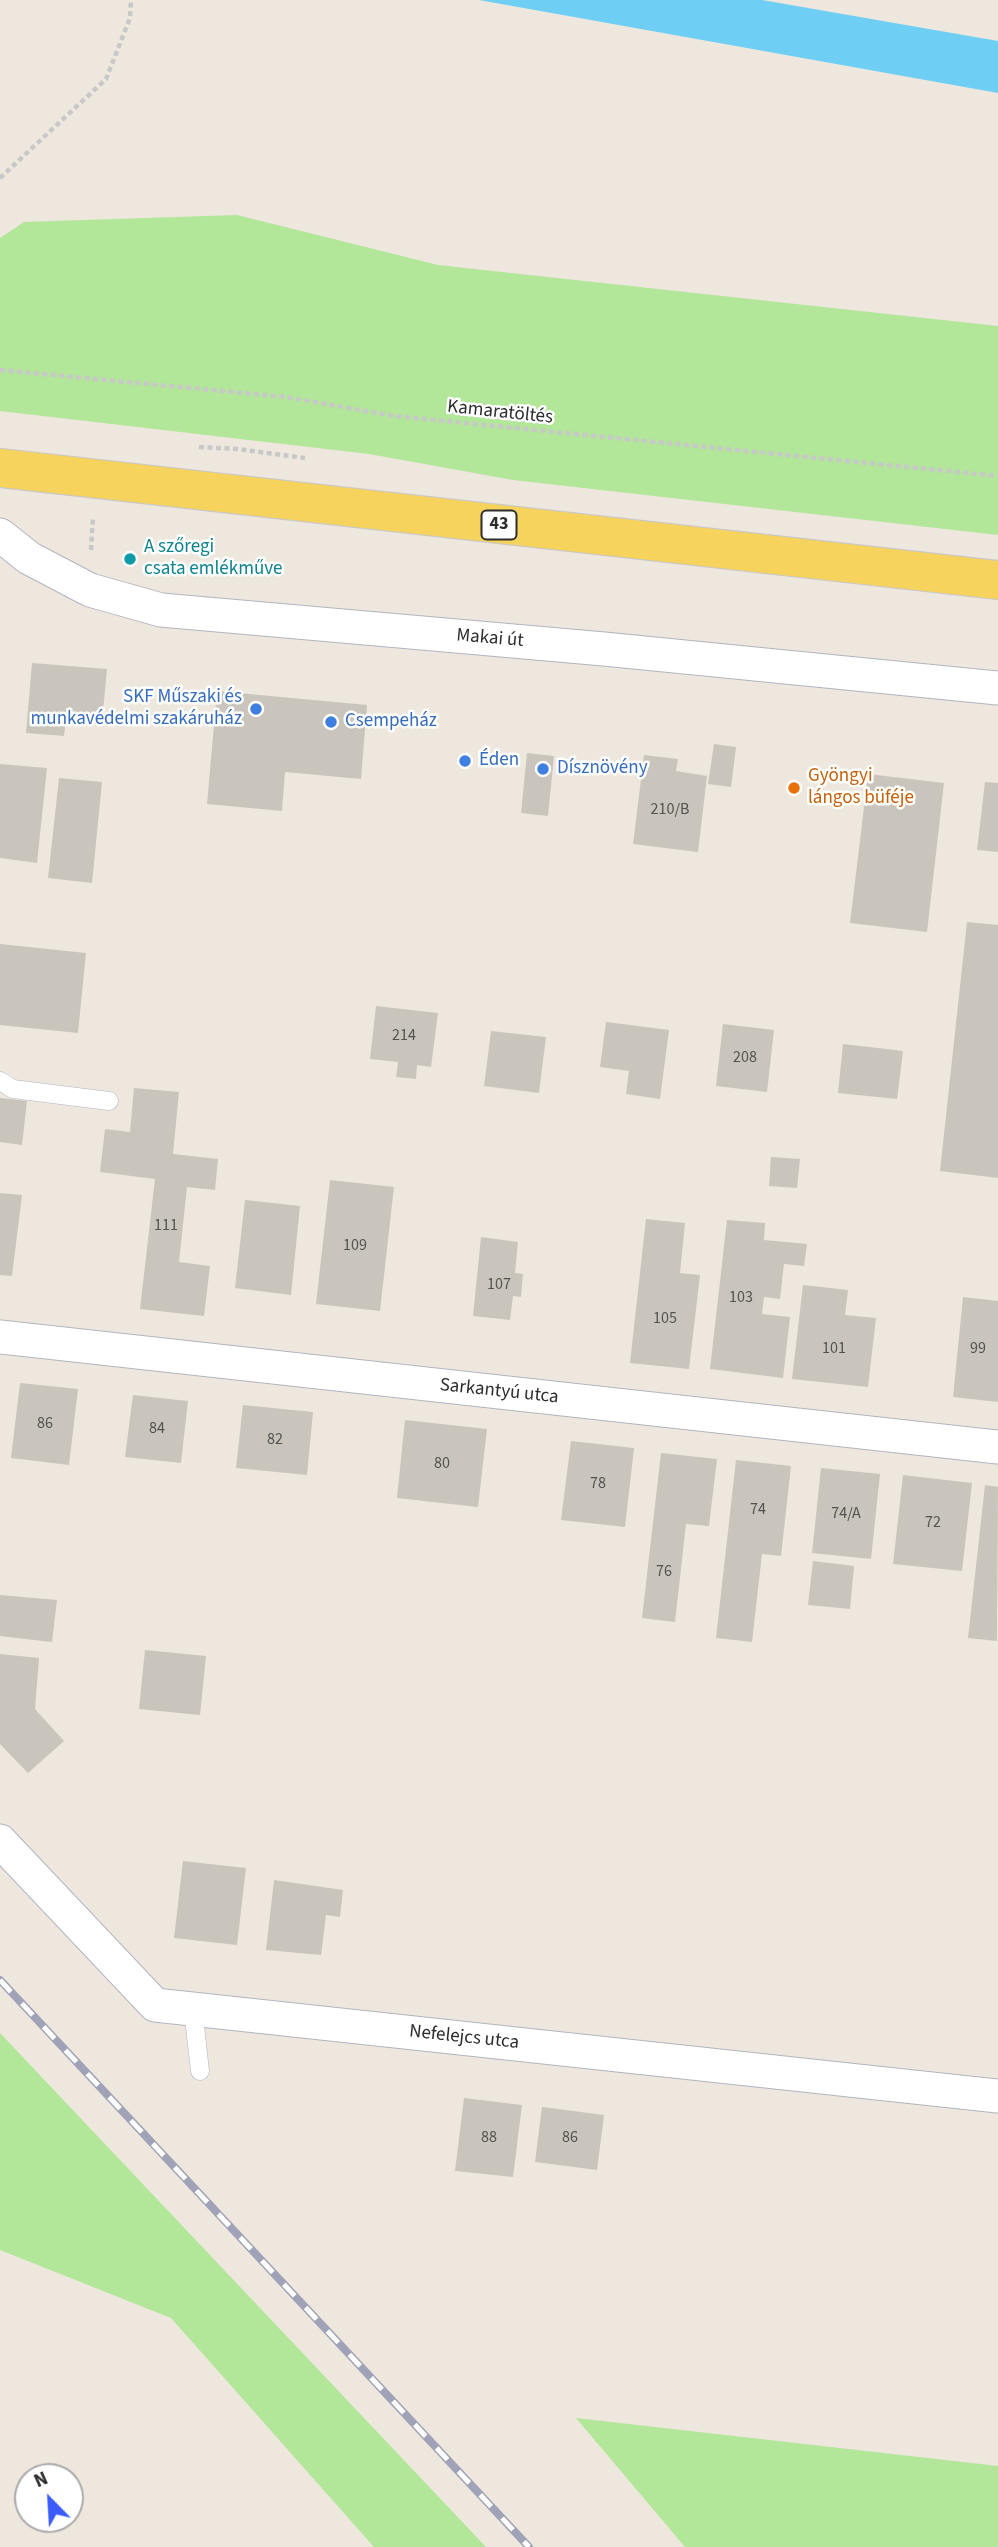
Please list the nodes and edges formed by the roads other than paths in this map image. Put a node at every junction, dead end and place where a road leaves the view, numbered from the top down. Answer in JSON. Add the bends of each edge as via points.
{"nodes":[{"id":1,"x":0,"y":468,"type":"edge"},
{"id":2,"x":0,"y":535,"type":"edge"},
{"id":3,"x":998,"y":580,"type":"edge"},
{"id":4,"x":998,"y":688,"type":"edge"},
{"id":5,"x":0,"y":1081,"type":"edge"},
{"id":6,"x":109,"y":1101,"type":"dead end"},
{"id":7,"x":0,"y":1337,"type":"edge"},
{"id":8,"x":998,"y":1447,"type":"edge"},
{"id":9,"x":0,"y":1840,"type":"edge"},
{"id":10,"x":193,"y":2009,"type":"junction"},
{"id":11,"x":200,"y":2071,"type":"dead end"},
{"id":12,"x":998,"y":2096,"type":"edge"}],
"edges":[{"from":1,"to":3,"type":"main road","number":"43"},
{"from":2,"to":4,"type":"street","name":"Makai út","via":[[29,558],[90,590],[162,610]]},
{"from":5,"to":6,"type":"lane","via":[[13,1089]]},
{"from":7,"to":8,"type":"street","name":"Sarkantyú utca"},
{"from":9,"to":10,"type":"street","name":"Nefelejcs utca","via":[[155,2005]]},
{"from":10,"to":11,"type":"lane"},
{"from":10,"to":12,"type":"street","name":"Nefelejcs utca"}]}
